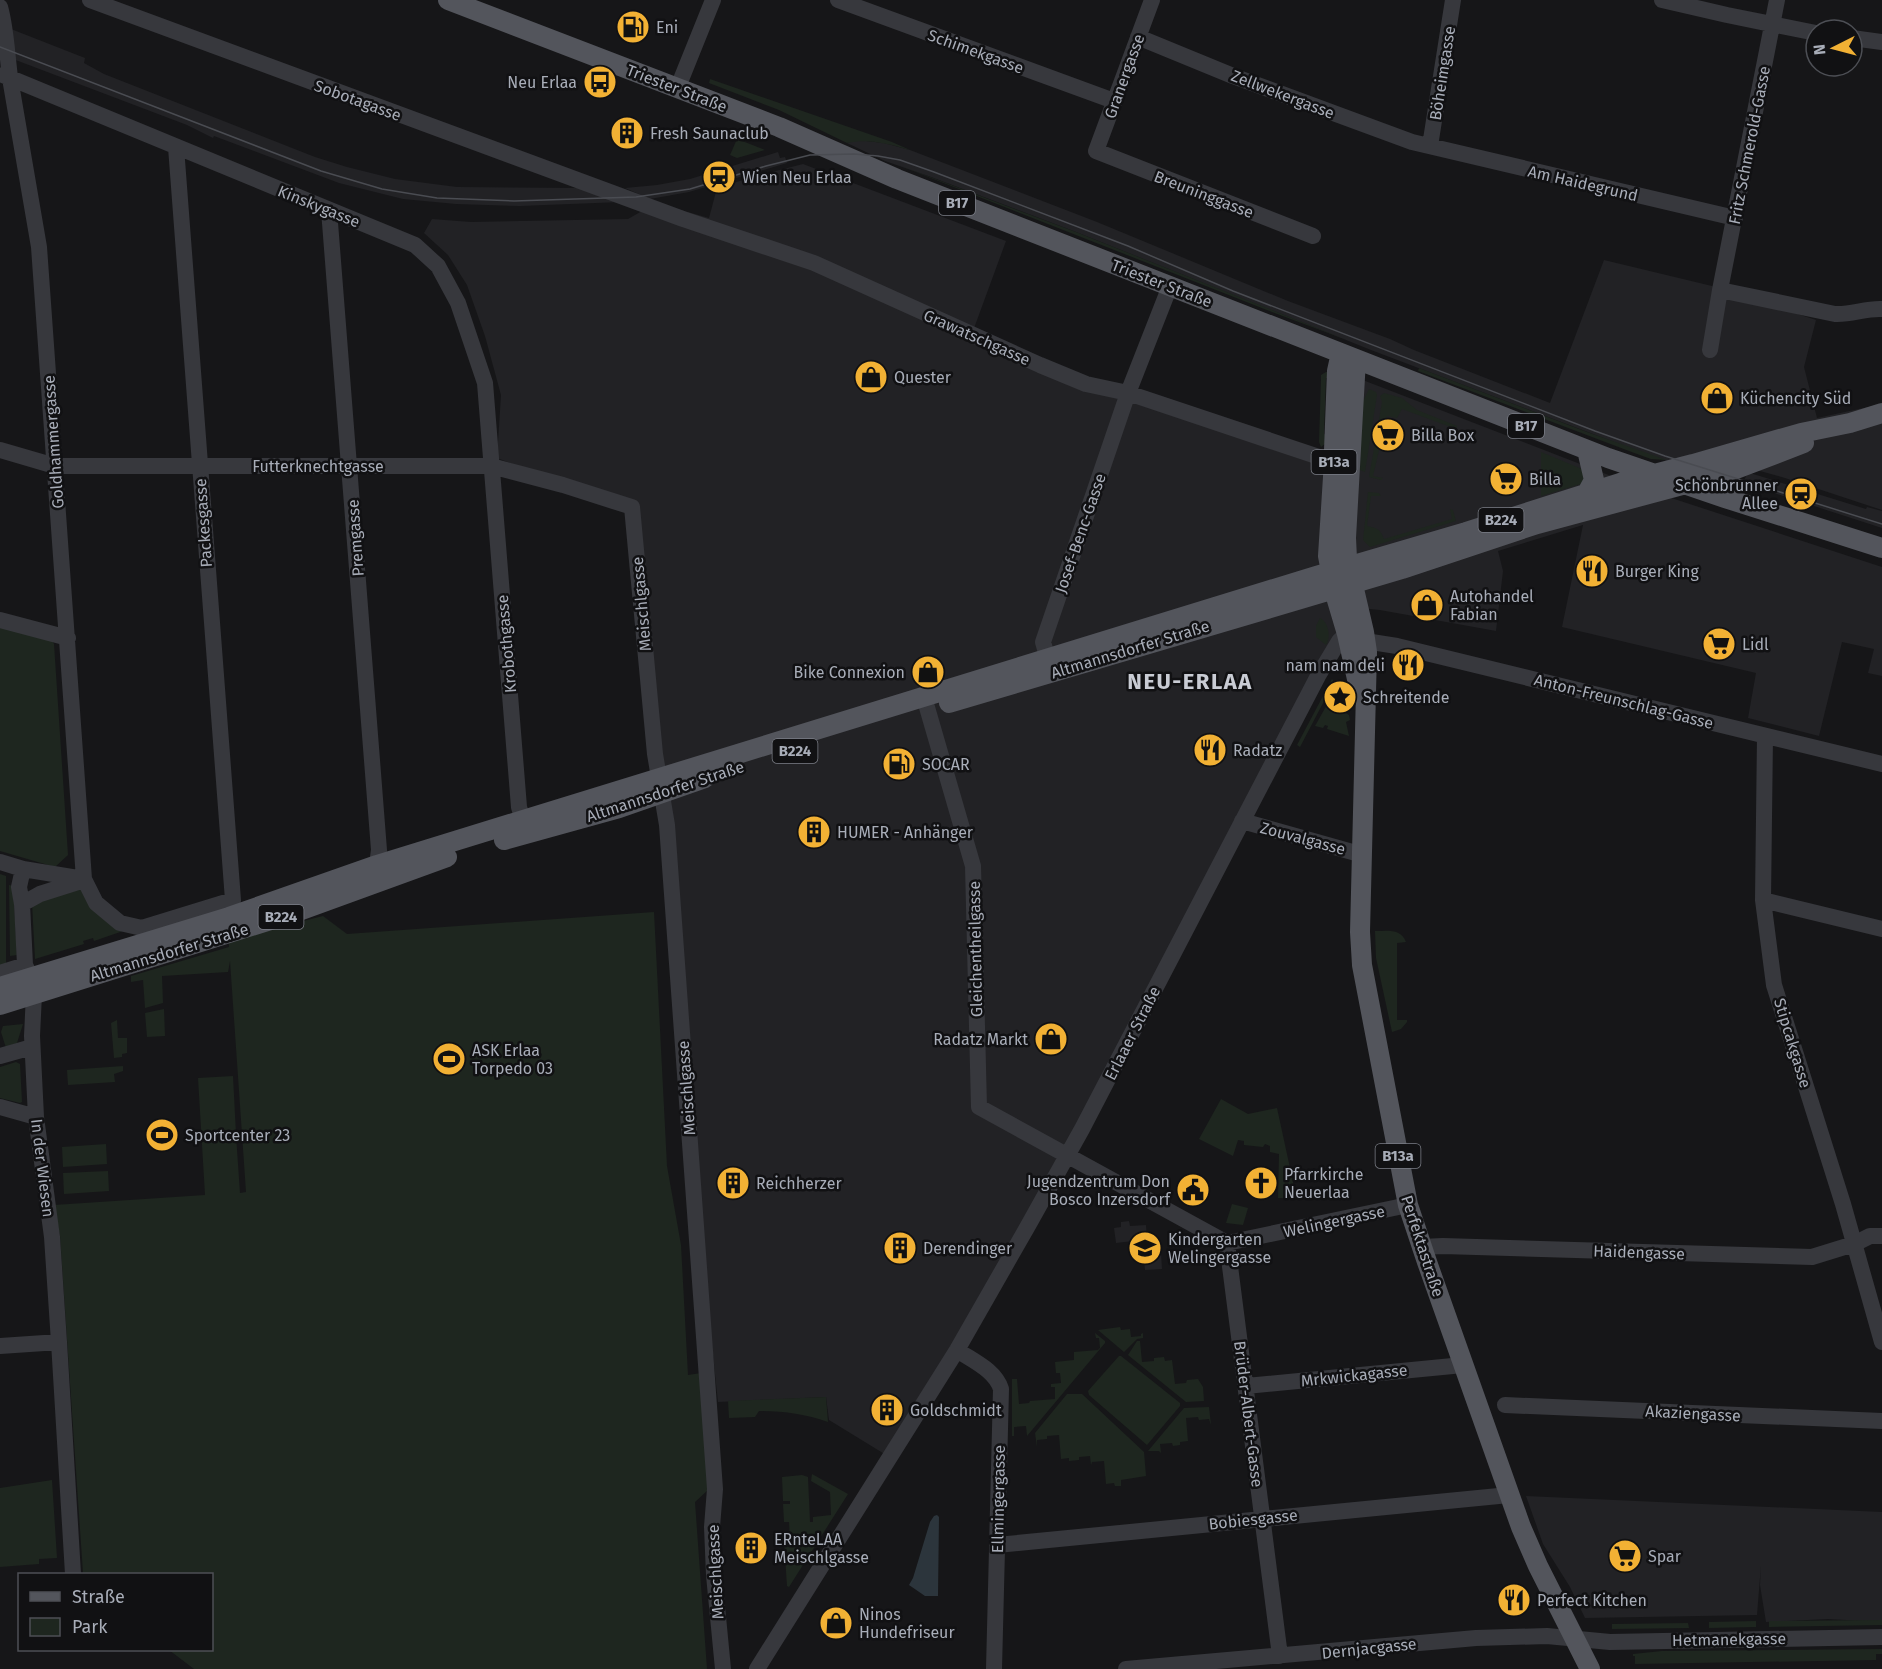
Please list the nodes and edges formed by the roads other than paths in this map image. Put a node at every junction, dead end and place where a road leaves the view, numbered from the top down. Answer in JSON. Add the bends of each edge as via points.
{"nodes":[{"id":1,"x":90,"y":0,"type":"edge"},
{"id":2,"x":448,"y":0,"type":"edge"},
{"id":3,"x":713,"y":0,"type":"edge"},
{"id":4,"x":838,"y":0,"type":"edge"},
{"id":5,"x":1152,"y":0,"type":"edge"},
{"id":6,"x":1453,"y":0,"type":"edge"},
{"id":7,"x":1662,"y":0,"type":"edge"},
{"id":8,"x":1778,"y":0,"type":"edge"},
{"id":9,"x":0,"y":7,"type":"edge"},
{"id":10,"x":1773,"y":24,"type":"junction"},
{"id":11,"x":1804,"y":30,"type":"edge"},
{"id":12,"x":1138,"y":37,"type":"junction"},
{"id":13,"x":1864,"y":40,"type":"edge"},
{"id":14,"x":1882,"y":42,"type":"edge"},
{"id":15,"x":5,"y":76,"type":"edge"},
{"id":16,"x":678,"y":87,"type":"junction"},
{"id":17,"x":1114,"y":101,"type":"junction"},
{"id":18,"x":1430,"y":146,"type":"junction"},
{"id":19,"x":176,"y":147,"type":"junction"},
{"id":20,"x":1096,"y":152,"type":"joint"},
{"id":21,"x":626,"y":198,"type":"joint"},
{"id":22,"x":329,"y":210,"type":"junction"},
{"id":23,"x":1735,"y":218,"type":"junction"},
{"id":24,"x":1313,"y":236,"type":"dead end"},
{"id":25,"x":1170,"y":286,"type":"junction"},
{"id":26,"x":1720,"y":290,"type":"junction"},
{"id":27,"x":1882,"y":309,"type":"edge"},
{"id":28,"x":1710,"y":350,"type":"dead end"},
{"id":29,"x":1348,"y":356,"type":"junction"},
{"id":30,"x":1128,"y":393,"type":"junction"},
{"id":31,"x":1882,"y":413,"type":"edge"},
{"id":32,"x":1850,"y":423,"type":"junction"},
{"id":33,"x":0,"y":450,"type":"edge"},
{"id":34,"x":1587,"y":450,"type":"junction"},
{"id":35,"x":1334,"y":462,"type":"junction"},
{"id":36,"x":55,"y":466,"type":"junction"},
{"id":37,"x":199,"y":466,"type":"junction"},
{"id":38,"x":349,"y":466,"type":"junction"},
{"id":39,"x":491,"y":466,"type":"junction"},
{"id":40,"x":1655,"y":475,"type":"junction"},
{"id":41,"x":1683,"y":484,"type":"junction"},
{"id":42,"x":1587,"y":493,"type":"junction"},
{"id":43,"x":632,"y":507,"type":"joint"},
{"id":44,"x":1882,"y":548,"type":"edge"},
{"id":45,"x":1341,"y":577,"type":"junction"},
{"id":46,"x":0,"y":620,"type":"edge"},
{"id":47,"x":68,"y":638,"type":"junction"},
{"id":48,"x":1356,"y":638,"type":"junction"},
{"id":49,"x":1049,"y":666,"type":"junction"},
{"id":50,"x":926,"y":703,"type":"junction"},
{"id":51,"x":1765,"y":736,"type":"junction"},
{"id":52,"x":1882,"y":764,"type":"edge"},
{"id":53,"x":660,"y":786,"type":"junction"},
{"id":54,"x":523,"y":821,"type":"junction"},
{"id":55,"x":1242,"y":821,"type":"junction"},
{"id":56,"x":1363,"y":855,"type":"junction"},
{"id":57,"x":0,"y":862,"type":"edge"},
{"id":58,"x":377,"y":866,"type":"junction"},
{"id":59,"x":23,"y":869,"type":"junction"},
{"id":60,"x":84,"y":879,"type":"junction"},
{"id":61,"x":232,"y":900,"type":"joint"},
{"id":62,"x":1763,"y":900,"type":"junction"},
{"id":63,"x":27,"y":902,"type":"junction"},
{"id":64,"x":120,"y":923,"type":"joint"},
{"id":65,"x":1882,"y":929,"type":"edge"},
{"id":66,"x":0,"y":973,"type":"edge"},
{"id":67,"x":30,"y":979,"type":"junction"},
{"id":68,"x":0,"y":987,"type":"edge"},
{"id":69,"x":0,"y":1005,"type":"edge"},
{"id":70,"x":32,"y":1047,"type":"junction"},
{"id":71,"x":0,"y":1056,"type":"edge"},
{"id":72,"x":0,"y":1107,"type":"edge"},
{"id":73,"x":36,"y":1117,"type":"junction"},
{"id":74,"x":1067,"y":1156,"type":"junction"},
{"id":75,"x":1408,"y":1205,"type":"junction"},
{"id":76,"x":1882,"y":1236,"type":"edge"},
{"id":77,"x":1227,"y":1243,"type":"junction"},
{"id":78,"x":1854,"y":1244,"type":"junction"},
{"id":79,"x":1422,"y":1247,"type":"junction"},
{"id":80,"x":59,"y":1342,"type":"junction"},
{"id":81,"x":1882,"y":1342,"type":"edge"},
{"id":82,"x":0,"y":1346,"type":"edge"},
{"id":83,"x":957,"y":1350,"type":"junction"},
{"id":84,"x":1463,"y":1365,"type":"junction"},
{"id":85,"x":1246,"y":1386,"type":"junction"},
{"id":86,"x":1505,"y":1404,"type":"dead end"},
{"id":87,"x":1882,"y":1421,"type":"edge"},
{"id":88,"x":1509,"y":1495,"type":"junction"},
{"id":89,"x":1263,"y":1518,"type":"junction"},
{"id":90,"x":997,"y":1545,"type":"junction"},
{"id":91,"x":73,"y":1573,"type":"edge"},
{"id":92,"x":1882,"y":1637,"type":"edge"},
{"id":93,"x":1576,"y":1638,"type":"junction"},
{"id":94,"x":1280,"y":1656,"type":"junction"},
{"id":95,"x":723,"y":1669,"type":"edge"},
{"id":96,"x":758,"y":1669,"type":"edge"},
{"id":97,"x":994,"y":1669,"type":"edge"},
{"id":98,"x":1126,"y":1669,"type":"edge"},
{"id":99,"x":1590,"y":1669,"type":"edge"}],
"edges":[{"from":1,"to":21,"type":"street","name":"Sobotagasse"},
{"from":2,"to":16,"type":"main road","name":"Triester Straße","number":"B17"},
{"from":3,"to":16,"type":"street"},
{"from":4,"to":17,"type":"street","name":"Schimekgasse"},
{"from":5,"to":12,"type":"street","name":"Granergasse"},
{"from":6,"to":18,"type":"street","name":"Böheimgasse"},
{"from":7,"to":10,"type":"street"},
{"from":8,"to":10,"type":"street","name":"Fritz Schmerold-Gasse"},
{"from":9,"to":15,"type":"street","name":"Goldhammergasse","via":[[5,32]]},
{"from":10,"to":11,"type":"street"},
{"from":10,"to":23,"type":"street","name":"Fritz Schmerold-Gasse"},
{"from":12,"to":17,"type":"street","name":"Granergasse"},
{"from":12,"to":18,"type":"street","name":"Zellwekergasse"},
{"from":13,"to":14,"type":"street"},
{"from":15,"to":19,"type":"street","name":"Kinskygasse"},
{"from":15,"to":36,"type":"street","name":"Goldhammergasse","via":[[39,247]]},
{"from":16,"to":25,"type":"main road","name":"Triester Straße","number":"B17","via":[[897,180]]},
{"from":17,"to":20,"type":"street","name":"Granergasse"},
{"from":18,"to":23,"type":"street","name":"Am Haidegrund"},
{"from":19,"to":22,"type":"street","name":"Kinskygasse"},
{"from":19,"to":37,"type":"street","name":"Packesgasse"},
{"from":20,"to":24,"type":"street","name":"Breuninggasse"},
{"from":21,"to":30,"type":"street","name":"Grawatschgasse","via":[[814,263],[1040,365],[1086,384]]},
{"from":22,"to":38,"type":"street","name":"Premgasse"},
{"from":22,"to":39,"type":"street","name":"Kinskygasse","via":[[415,245],[438,266],[458,303],[485,383]]},
{"from":23,"to":26,"type":"street","name":"Fritz Schmerold-Gasse"},
{"from":25,"to":29,"type":"main road","name":"Triester Straße","number":"B17"},
{"from":25,"to":30,"type":"street","name":"Josef-Benc-Gasse"},
{"from":26,"to":27,"type":"street","via":[[1835,314]]},
{"from":26,"to":28,"type":"street","name":"Fritz Schmerold-Gasse"},
{"from":29,"to":34,"type":"main road","name":"Triester Straße","number":"B17"},
{"from":29,"to":35,"type":"main road","number":"B13a","via":[[1337,371]]},
{"from":29,"to":45,"type":"main road","number":"B13a","via":[[1346,538]]},
{"from":30,"to":35,"type":"street","name":"Grawatschgasse"},
{"from":30,"to":49,"type":"street","name":"Josef-Benc-Gasse","via":[[1043,642]]},
{"from":31,"to":32,"type":"main road"},
{"from":32,"to":40,"type":"main road","name":"Altmannsdorfer Straße"},
{"from":32,"to":41,"type":"main road","name":"Altmannsdorfer Straße","via":[[1735,470]]},
{"from":33,"to":36,"type":"street","name":"Futterknechtgasse"},
{"from":34,"to":40,"type":"main road","name":"Triester Straße","number":"B17"},
{"from":34,"to":42,"type":"main road","via":[[1594,480]]},
{"from":35,"to":45,"type":"main road","number":"B13a","via":[[1328,546]]},
{"from":36,"to":37,"type":"street","name":"Futterknechtgasse"},
{"from":36,"to":47,"type":"street","name":"Goldhammergasse"},
{"from":37,"to":38,"type":"street","name":"Futterknechtgasse"},
{"from":37,"to":61,"type":"street","name":"Packesgasse"},
{"from":38,"to":39,"type":"street","name":"Futterknechtgasse"},
{"from":38,"to":58,"type":"street","name":"Premgasse","via":[[379,850]]},
{"from":39,"to":43,"type":"street","name":"Futterknechtgasse"},
{"from":39,"to":54,"type":"street","name":"Krobothgasse"},
{"from":40,"to":41,"type":"main road","name":"Triester Straße","number":"B17"},
{"from":40,"to":42,"type":"main road","name":"Altmannsdorfer Straße","number":"B224"},
{"from":41,"to":44,"type":"main road","name":"Triester Straße","number":"B17"},
{"from":41,"to":45,"type":"main road","name":"Altmannsdorfer Straße","number":"B224","via":[[1537,524],[1437,559]]},
{"from":42,"to":45,"type":"main road","name":"Altmannsdorfer Straße","number":"B224"},
{"from":43,"to":53,"type":"street","name":"Meischlgasse"},
{"from":45,"to":48,"type":"main road","number":"B13a"},
{"from":45,"to":49,"type":"main road","name":"Altmannsdorfer Straße","number":"B224"},
{"from":46,"to":47,"type":"street"},
{"from":47,"to":60,"type":"street","name":"Goldhammergasse"},
{"from":48,"to":51,"type":"street","name":"Anton-Freunschlag-Gasse"},
{"from":48,"to":55,"type":"street","name":"Erlaaer Straße","via":[[1339,641]]},
{"from":48,"to":56,"type":"main road","name":"Perfektastraße","number":"B13a","via":[[1367,680]]},
{"from":49,"to":50,"type":"main road","name":"Altmannsdorfer Straße","number":"B224"},
{"from":50,"to":53,"type":"main road","name":"Altmannsdorfer Straße","number":"B224"},
{"from":50,"to":74,"type":"street","name":"Gleichentheilgasse","via":[[973,866],[979,1107]]},
{"from":51,"to":52,"type":"street","name":"Anton-Freunschlag-Gasse"},
{"from":51,"to":62,"type":"street","name":"Stipcakgasse"},
{"from":53,"to":54,"type":"main road","name":"Altmannsdorfer Straße","number":"B224"},
{"from":53,"to":67,"type":"main road","name":"Altmannsdorfer Straße","number":"B224","via":[[619,808],[439,860],[293,913]]},
{"from":53,"to":95,"type":"street","name":"Meischlgasse","via":[[667,825],[714,1478],[714,1575]]},
{"from":54,"to":58,"type":"main road","name":"Altmannsdorfer Straße","number":"B224"},
{"from":55,"to":56,"type":"street","name":"Zouvalgasse"},
{"from":55,"to":74,"type":"street","name":"Erlaaer Straße"},
{"from":56,"to":75,"type":"main road","name":"Perfektastraße","number":"B13a","via":[[1362,965]]},
{"from":57,"to":59,"type":"street"},
{"from":58,"to":67,"type":"main road","name":"Altmannsdorfer Straße","number":"B224"},
{"from":59,"to":60,"type":"street"},
{"from":59,"to":63,"type":"street","via":[[19,887]]},
{"from":60,"to":63,"type":"street"},
{"from":60,"to":64,"type":"street","name":"Goldhammergasse","via":[[96,903]]},
{"from":61,"to":64,"type":"street","name":"Altmannsdorfer Straße","via":[[142,928]]},
{"from":62,"to":65,"type":"street"},
{"from":62,"to":78,"type":"street","name":"Stipcakgasse","via":[[1774,984]]},
{"from":63,"to":67,"type":"street"},
{"from":66,"to":67,"type":"street","name":"Altmannsdorfer Straße"},
{"from":67,"to":68,"type":"main road","name":"Altmannsdorfer Straße","number":"B224"},
{"from":67,"to":69,"type":"main road","name":"Altmannsdorfer Straße","number":"B224"},
{"from":67,"to":70,"type":"street","name":"In der Wiesen"},
{"from":70,"to":71,"type":"street"},
{"from":70,"to":73,"type":"street","name":"In der Wiesen"},
{"from":72,"to":73,"type":"street"},
{"from":73,"to":80,"type":"street","name":"In der Wiesen","via":[[52,1237]]},
{"from":74,"to":77,"type":"street"},
{"from":74,"to":83,"type":"street","name":"Erlaaer Straße"},
{"from":75,"to":77,"type":"street","name":"Welingergasse"},
{"from":75,"to":79,"type":"main road","name":"Perfektastraße","number":"B13a"},
{"from":76,"to":78,"type":"street","name":"Haidengasse","via":[[1870,1236]]},
{"from":77,"to":85,"type":"street","name":"Brüder-Albert-Gasse"},
{"from":78,"to":79,"type":"street","name":"Haidengasse","via":[[1812,1257]]},
{"from":78,"to":81,"type":"street","name":"Stipcakgasse"},
{"from":79,"to":84,"type":"main road","name":"Perfektastraße","number":"B13a"},
{"from":80,"to":82,"type":"street"},
{"from":80,"to":91,"type":"street","name":"In der Wiesen"},
{"from":83,"to":90,"type":"street","name":"Ellmingergasse","via":[[993,1375],[1001,1389]]},
{"from":83,"to":96,"type":"street","name":"Erlaaer Straße"},
{"from":84,"to":85,"type":"street","name":"Mrkwickagasse"},
{"from":84,"to":88,"type":"main road","name":"Perfektastraße","number":"B13a"},
{"from":85,"to":89,"type":"street","name":"Brüder-Albert-Gasse"},
{"from":86,"to":87,"type":"street","name":"Akaziengasse"},
{"from":88,"to":89,"type":"street","name":"Bobiesgasse"},
{"from":88,"to":93,"type":"main road","name":"Perfektastraße","number":"B13a","via":[[1538,1566]]},
{"from":89,"to":90,"type":"street","name":"Bobiesgasse"},
{"from":89,"to":94,"type":"street","name":"Brüder-Albert-Gasse"},
{"from":90,"to":97,"type":"street","name":"Ellmingergasse"},
{"from":92,"to":93,"type":"street","name":"Hetmanekgasse","via":[[1610,1642]]},
{"from":93,"to":94,"type":"street","name":"Dernjacgasse","via":[[1476,1638]]},
{"from":93,"to":99,"type":"main road","name":"Perfektastraße","number":"B13a"},
{"from":94,"to":98,"type":"street","name":"Dernjacgasse"}]}
